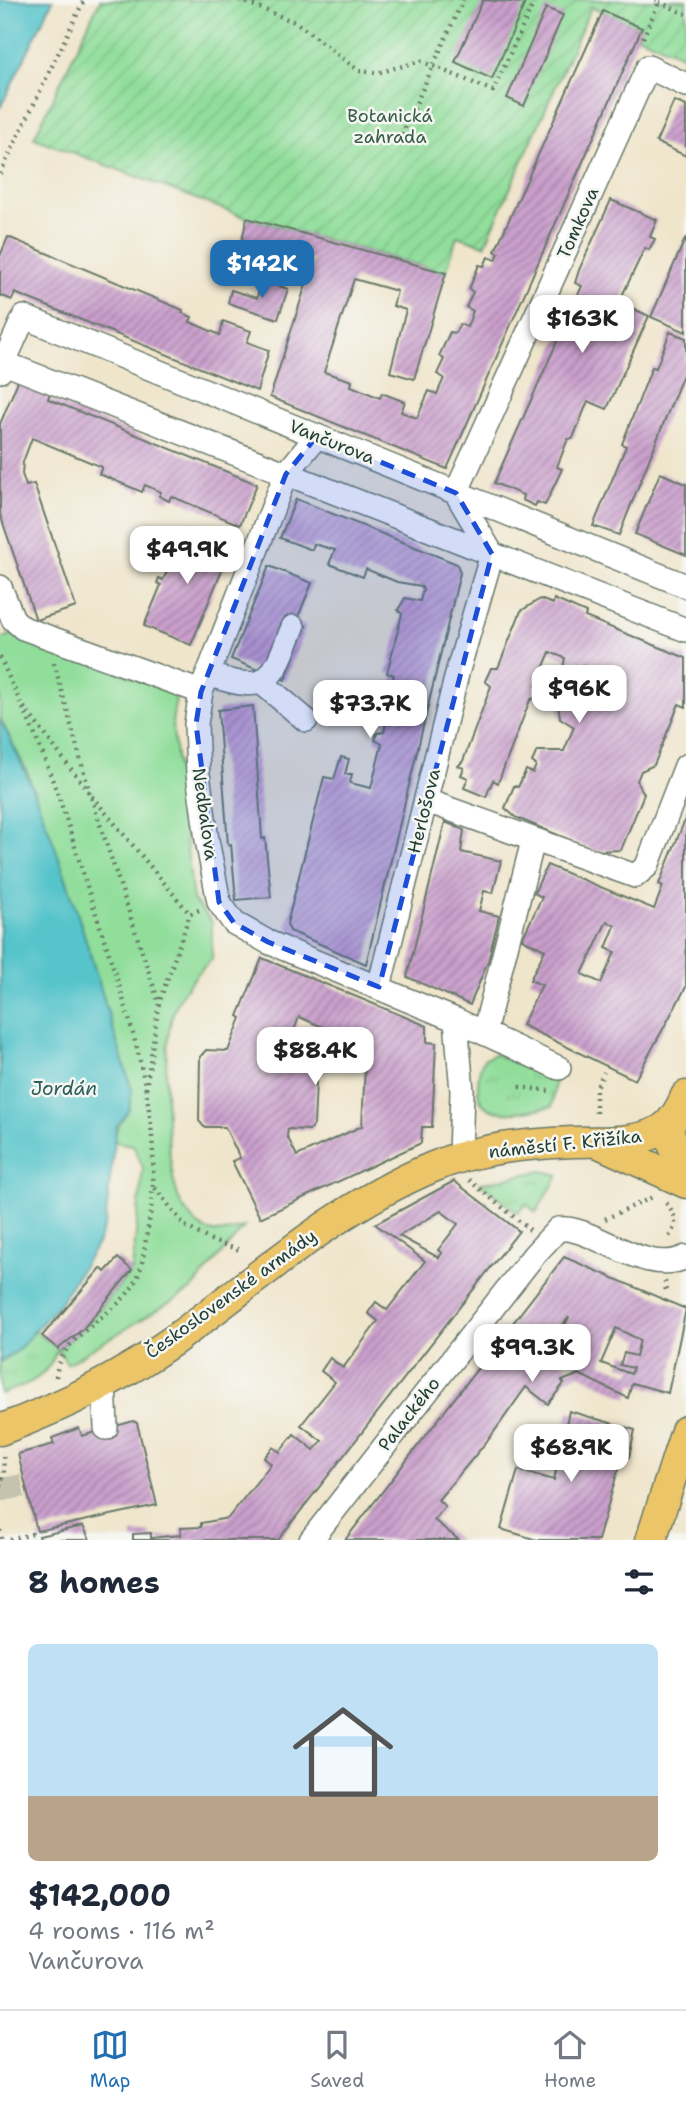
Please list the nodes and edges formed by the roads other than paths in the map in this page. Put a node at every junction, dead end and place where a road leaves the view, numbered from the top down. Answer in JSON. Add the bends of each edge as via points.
{"nodes":[{"id":1,"x":686,"y":85,"type":"edge"},
{"id":2,"x":2,"y":367,"type":"edge"},
{"id":3,"x":317,"y":436,"type":"junction"},
{"id":4,"x":286,"y":474,"type":"junction"},
{"id":5,"x":456,"y":493,"type":"junction"},
{"id":6,"x":492,"y":554,"type":"junction"},
{"id":7,"x":686,"y":586,"type":"edge"},
{"id":8,"x":0,"y":587,"type":"edge"},
{"id":9,"x":293,"y":627,"type":"dead end"},
{"id":10,"x":686,"y":630,"type":"edge"},
{"id":11,"x":261,"y":682,"type":"junction"},
{"id":12,"x":204,"y":683,"type":"junction"},
{"id":13,"x":306,"y":720,"type":"dead end"},
{"id":14,"x":686,"y":766,"type":"edge"},
{"id":15,"x":427,"y":801,"type":"junction"},
{"id":16,"x":533,"y":841,"type":"junction"},
{"id":17,"x":379,"y":987,"type":"junction"},
{"id":18,"x":456,"y":1020,"type":"junction"},
{"id":19,"x":484,"y":1032,"type":"junction"},
{"id":20,"x":559,"y":1068,"type":"dead end"},
{"id":21,"x":686,"y":1096,"type":"edge"},
{"id":22,"x":667,"y":1127,"type":"junction"},
{"id":23,"x":597,"y":1142,"type":"junction"},
{"id":24,"x":466,"y":1170,"type":"junction"},
{"id":25,"x":679,"y":1185,"type":"edge"},
{"id":26,"x":686,"y":1257,"type":"edge"},
{"id":27,"x":104,"y":1381,"type":"junction"},
{"id":28,"x":106,"y":1428,"type":"dead end"},
{"id":29,"x":0,"y":1430,"type":"edge"},
{"id":30,"x":686,"y":1431,"type":"edge"},
{"id":31,"x":311,"y":1540,"type":"edge"},
{"id":32,"x":651,"y":1540,"type":"edge"}],
"edges":[{"from":1,"to":5,"type":"street","name":"Tomkova","via":[[648,67]]},
{"from":2,"to":3,"type":"street","name":"Vančurova","via":[[24,317]]},
{"from":2,"to":4,"type":"street","name":"Vančurova"},
{"from":3,"to":4,"type":"street","name":"Nedbalova"},
{"from":3,"to":5,"type":"street","name":"Vančurova"},
{"from":4,"to":6,"type":"street","name":"Vančurova"},
{"from":4,"to":12,"type":"street","name":"Nedbalova"},
{"from":5,"to":6,"type":"street"},
{"from":5,"to":7,"type":"street","name":"Vančurova"},
{"from":6,"to":10,"type":"street","name":"Vančurova"},
{"from":6,"to":15,"type":"street","name":"Herlošova"},
{"from":8,"to":12,"type":"street","via":[[13,619],[23,628]]},
{"from":9,"to":11,"type":"street","via":[[274,673]]},
{"from":11,"to":12,"type":"street"},
{"from":11,"to":13,"type":"street"},
{"from":12,"to":17,"type":"street","name":"Nedbalova","via":[[196,724],[198,774],[219,902],[234,923],[268,942]]},
{"from":14,"to":16,"type":"street","via":[[640,874],[629,876]]},
{"from":15,"to":16,"type":"street"},
{"from":15,"to":17,"type":"street","name":"Herlošova"},
{"from":16,"to":19,"type":"street"},
{"from":17,"to":18,"type":"street"},
{"from":18,"to":19,"type":"street"},
{"from":18,"to":24,"type":"street","name":"náměstí F. Křižíka"},
{"from":19,"to":20,"type":"street"},
{"from":21,"to":22,"type":"main road"},
{"from":22,"to":23,"type":"main road","name":"náměstí F. Křižíka","via":[[645,1136]]},
{"from":22,"to":25,"type":"main road"},
{"from":23,"to":24,"type":"main road","name":"náměstí F. Křižíka","via":[[520,1145]]},
{"from":23,"to":25,"type":"main road"},
{"from":24,"to":27,"type":"main road","name":"Československé armády","via":[[368,1197],[262,1270],[172,1341]]},
{"from":26,"to":31,"type":"street","name":"Palackého","via":[[663,1261],[639,1258],[558,1229]]},
{"from":27,"to":28,"type":"street"},
{"from":27,"to":29,"type":"main road","name":"Československé armády"},
{"from":30,"to":32,"type":"main road"}]}
